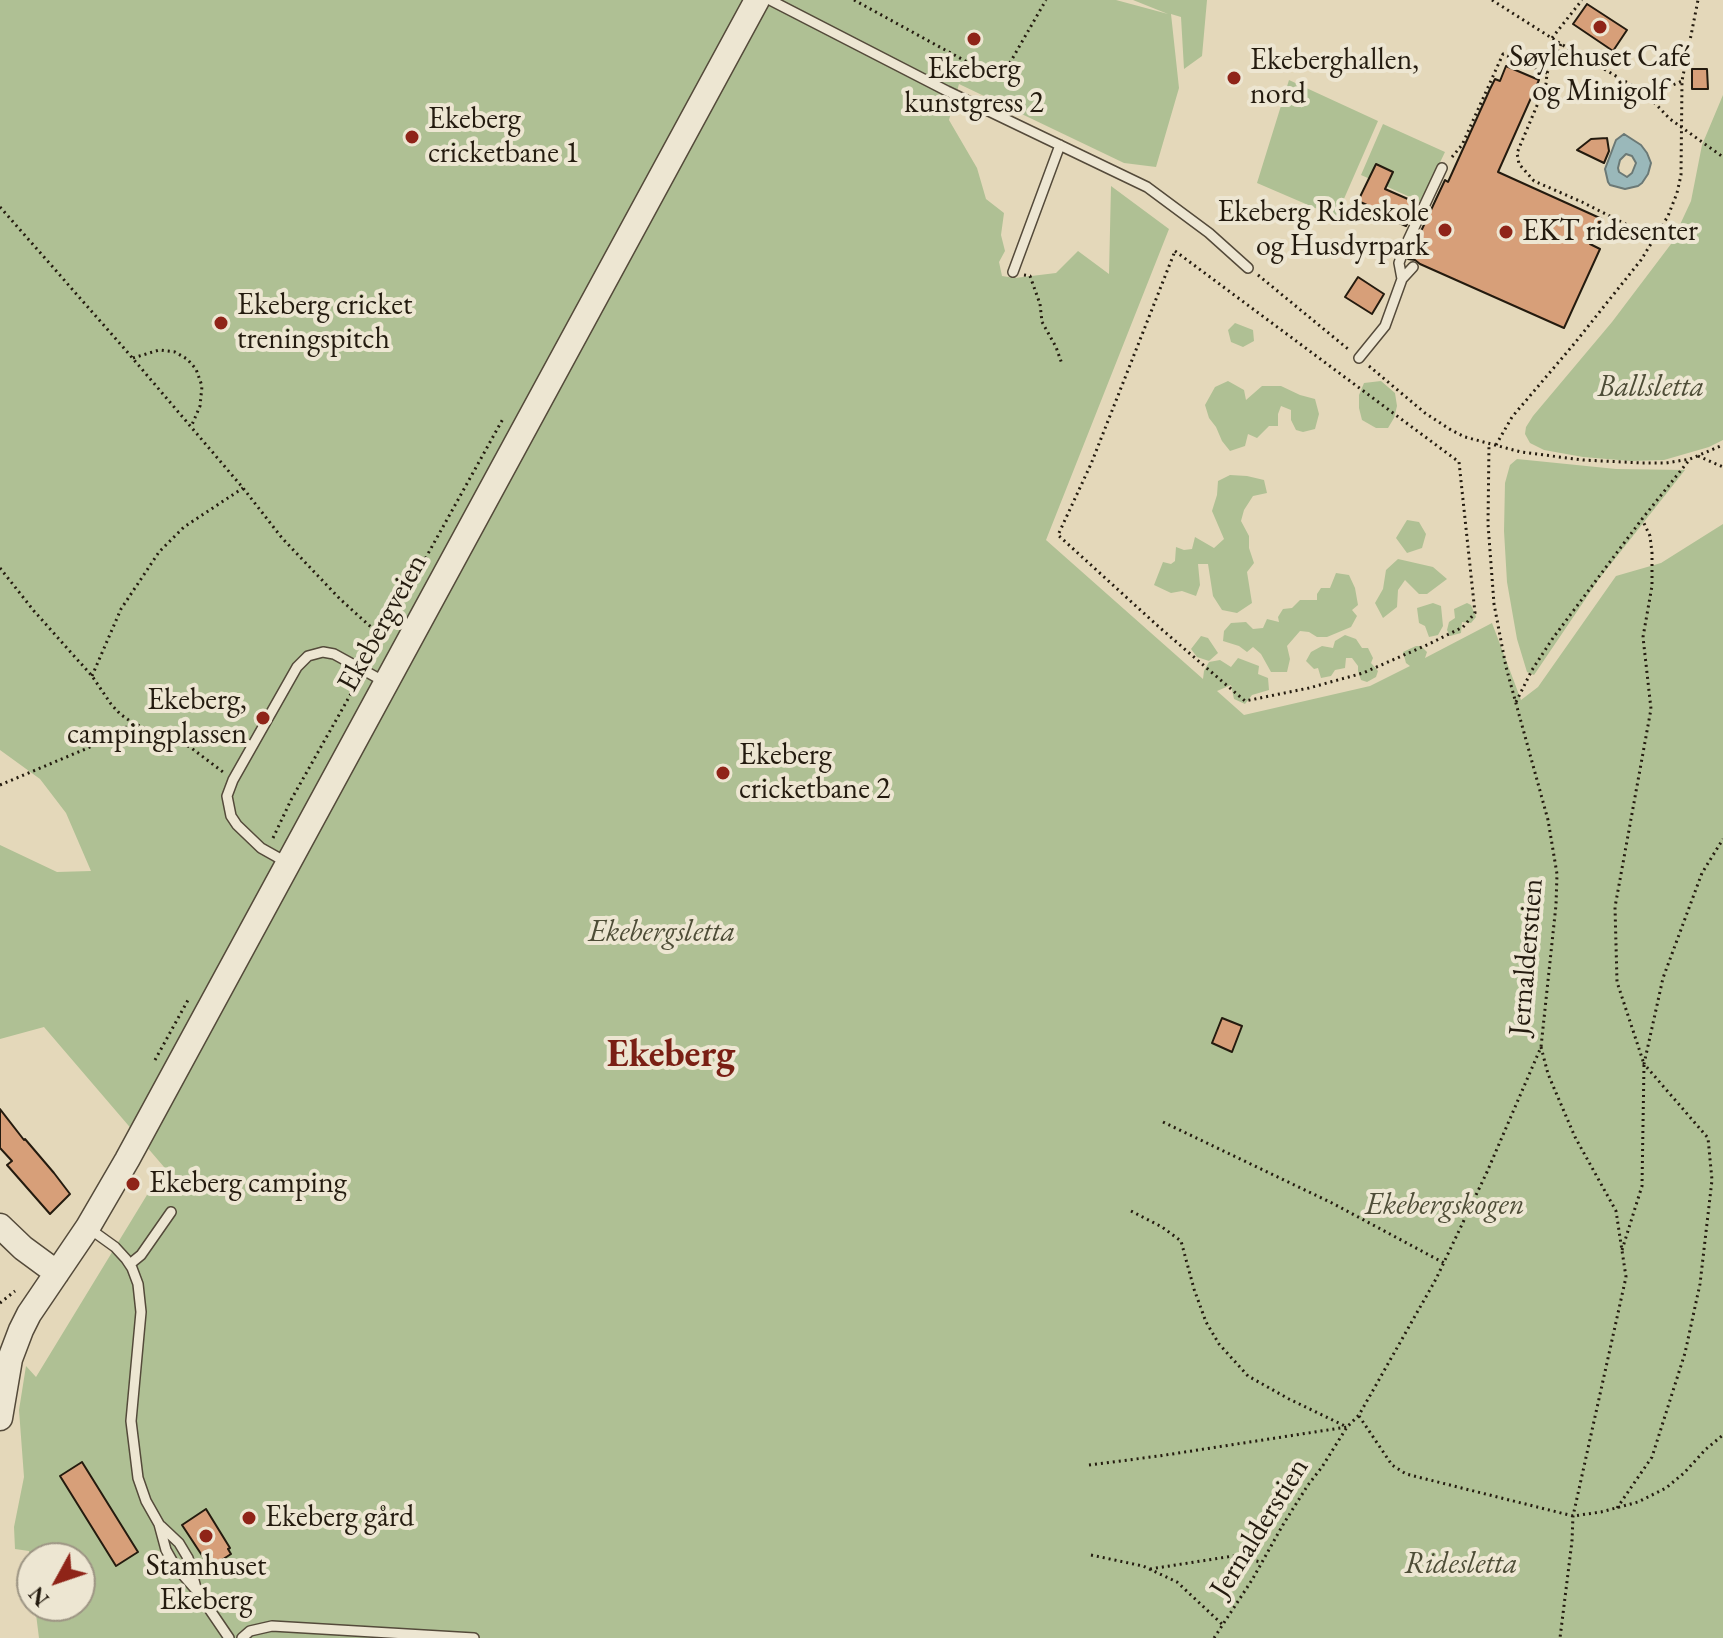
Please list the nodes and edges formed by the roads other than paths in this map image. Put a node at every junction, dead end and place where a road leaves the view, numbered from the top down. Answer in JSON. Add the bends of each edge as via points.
{"nodes":[{"id":1,"x":757,"y":0,"type":"edge"},
{"id":2,"x":770,"y":0,"type":"edge"},
{"id":3,"x":1060,"y":145,"type":"junction"},
{"id":4,"x":1442,"y":168,"type":"road end"},
{"id":5,"x":1413,"y":267,"type":"dead end"},
{"id":6,"x":1248,"y":268,"type":"dead end"},
{"id":7,"x":1013,"y":272,"type":"road end"},
{"id":8,"x":1402,"y":279,"type":"junction"},
{"id":9,"x":1359,"y":358,"type":"dead end"},
{"id":10,"x":387,"y":683,"type":"junction"},
{"id":11,"x":289,"y":864,"type":"junction"},
{"id":12,"x":171,"y":1212,"type":"dead end"},
{"id":13,"x":0,"y":1226,"type":"edge"},
{"id":14,"x":88,"y":1227,"type":"junction"},
{"id":15,"x":130,"y":1264,"type":"junction"},
{"id":16,"x":57,"y":1273,"type":"junction"},
{"id":17,"x":0,"y":1418,"type":"edge"},
{"id":18,"x":159,"y":1524,"type":"junction"},
{"id":19,"x":197,"y":1591,"type":"junction"},
{"id":20,"x":229,"y":1638,"type":"edge"},
{"id":21,"x":242,"y":1638,"type":"edge"},
{"id":22,"x":474,"y":1638,"type":"edge"}],
"edges":[{"from":1,"to":10,"type":"street","name":"Ekebergveien"},
{"from":2,"to":3,"type":"lane"},
{"from":3,"to":6,"type":"lane","via":[[1147,187]]},
{"from":3,"to":7,"type":"lane"},
{"from":4,"to":8,"type":"lane","via":[[1404,249],[1399,263]]},
{"from":5,"to":8,"type":"lane"},
{"from":8,"to":9,"type":"lane","via":[[1385,326]]},
{"from":10,"to":11,"type":"street","name":"Ekebergveien"},
{"from":10,"to":11,"type":"lane","via":[[334,654],[315,654],[302,661],[233,780],[227,796],[231,816],[261,848]]},
{"from":11,"to":14,"type":"street","name":"Ekebergveien"},
{"from":12,"to":15,"type":"lane"},
{"from":13,"to":16,"type":"street"},
{"from":14,"to":15,"type":"lane"},
{"from":14,"to":16,"type":"street","name":"Ekebergveien"},
{"from":15,"to":18,"type":"lane","via":[[141,1312],[131,1435],[138,1478]]},
{"from":16,"to":17,"type":"street","name":"Ekebergveien","via":[[15,1344]]},
{"from":18,"to":19,"type":"lane","via":[[175,1566]]},
{"from":18,"to":19,"type":"lane","via":[[188,1558]]},
{"from":19,"to":20,"type":"lane"},
{"from":21,"to":22,"type":"lane","via":[[272,1626]]}]}
